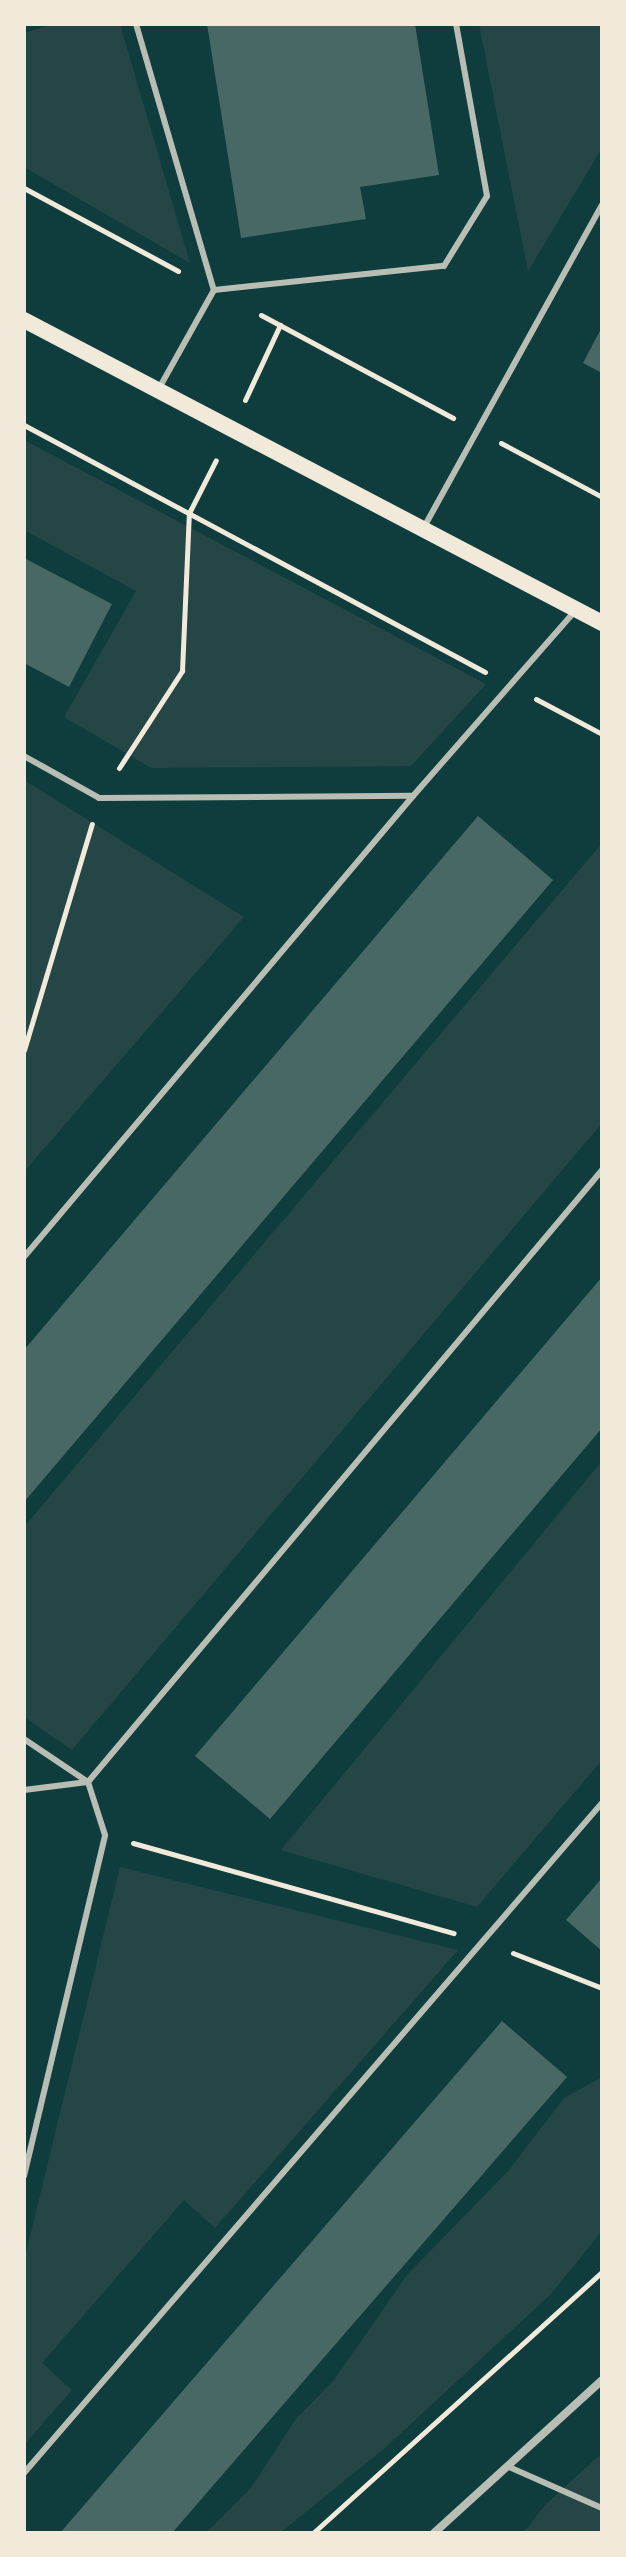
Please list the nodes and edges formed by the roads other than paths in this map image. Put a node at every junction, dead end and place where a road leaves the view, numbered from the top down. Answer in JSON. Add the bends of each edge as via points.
{"nodes":[{"id":1,"x":136,"y":24,"type":"edge"},
{"id":2,"x":456,"y":24,"type":"edge"},
{"id":3,"x":602,"y":205,"type":"edge"},
{"id":4,"x":214,"y":290,"type":"junction"},
{"id":5,"x":24,"y":320,"type":"edge"},
{"id":6,"x":158,"y":390,"type":"junction"},
{"id":7,"x":423,"y":529,"type":"junction"},
{"id":8,"x":576,"y":609,"type":"junction"},
{"id":9,"x":602,"y":623,"type":"edge"},
{"id":10,"x":24,"y":756,"type":"edge"},
{"id":11,"x":413,"y":796,"type":"junction"},
{"id":12,"x":602,"y":1170,"type":"edge"},
{"id":13,"x":24,"y":1257,"type":"edge"},
{"id":14,"x":24,"y":1739,"type":"edge"},
{"id":15,"x":88,"y":1782,"type":"junction"},
{"id":16,"x":24,"y":1790,"type":"edge"},
{"id":17,"x":602,"y":1803,"type":"edge"},
{"id":18,"x":35,"y":2128,"type":"junction"},
{"id":19,"x":24,"y":2130,"type":"edge"},
{"id":20,"x":24,"y":2176,"type":"edge"},
{"id":21,"x":602,"y":2380,"type":"edge"},
{"id":22,"x":509,"y":2467,"type":"junction"},
{"id":23,"x":24,"y":2473,"type":"edge"},
{"id":24,"x":602,"y":2508,"type":"edge"},
{"id":25,"x":434,"y":2533,"type":"edge"}],
"edges":[{"from":1,"to":4,"type":"lane"},
{"from":2,"to":4,"type":"lane","via":[[487,196],[444,266]]},
{"from":3,"to":7,"type":"lane"},
{"from":4,"to":6,"type":"lane"},
{"from":5,"to":6,"type":"main road"},
{"from":6,"to":7,"type":"main road"},
{"from":7,"to":8,"type":"main road"},
{"from":8,"to":9,"type":"main road"},
{"from":8,"to":11,"type":"lane"},
{"from":10,"to":11,"type":"lane","via":[[99,798]]},
{"from":11,"to":13,"type":"lane"},
{"from":12,"to":15,"type":"lane"},
{"from":14,"to":15,"type":"lane"},
{"from":15,"to":16,"type":"lane"},
{"from":15,"to":18,"type":"lane","via":[[105,1835]]},
{"from":17,"to":23,"type":"lane"},
{"from":18,"to":19,"type":"lane"},
{"from":18,"to":20,"type":"lane"},
{"from":21,"to":22,"type":"street"},
{"from":22,"to":24,"type":"lane"},
{"from":22,"to":25,"type":"street"}]}
